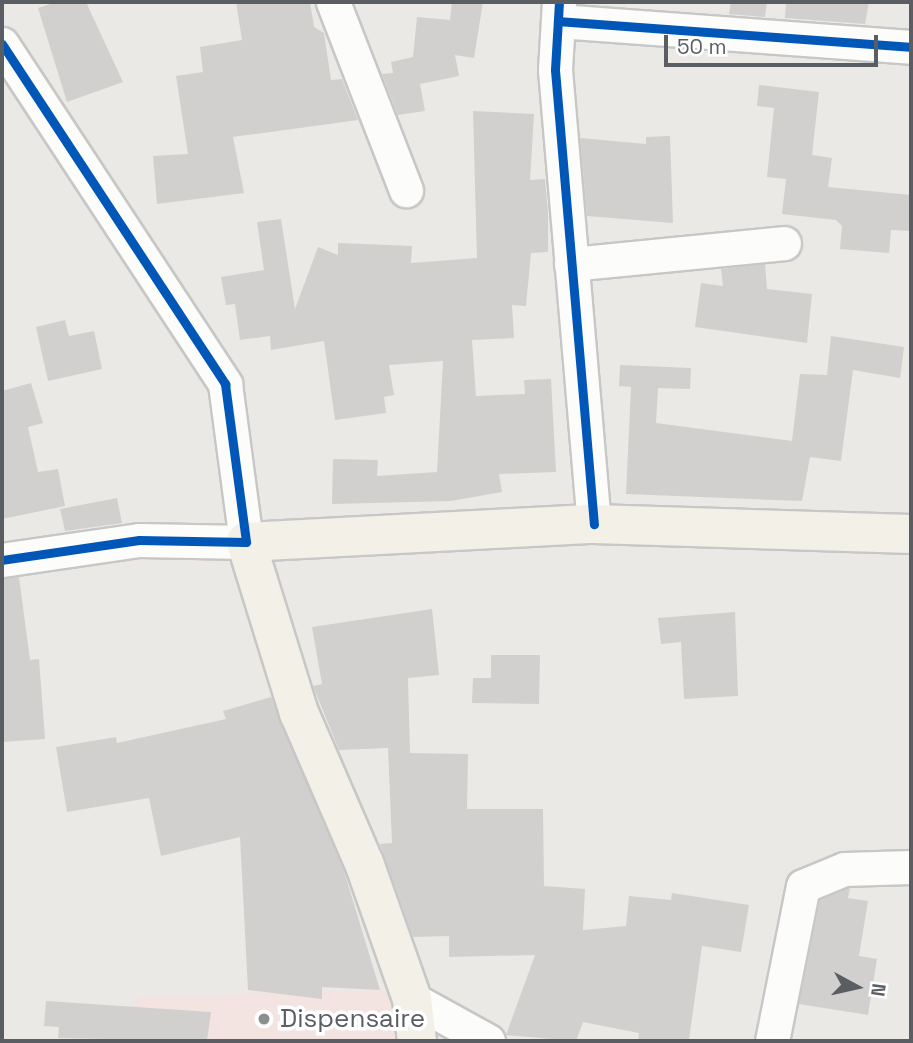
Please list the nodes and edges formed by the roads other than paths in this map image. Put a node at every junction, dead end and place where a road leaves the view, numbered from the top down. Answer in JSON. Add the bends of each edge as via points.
{"nodes":[{"id":1,"x":333,"y":2,"type":"edge"},
{"id":2,"x":558,"y":11,"type":"edge"},
{"id":3,"x":2,"y":44,"type":"edge"},
{"id":4,"x":911,"y":47,"type":"edge"},
{"id":5,"x":406,"y":190,"type":"dead end"},
{"id":6,"x":784,"y":243,"type":"dead end"},
{"id":7,"x":572,"y":264,"type":"junction"},
{"id":8,"x":594,"y":524,"type":"junction"},
{"id":9,"x":911,"y":534,"type":"edge"},
{"id":10,"x":246,"y":542,"type":"junction"},
{"id":11,"x":2,"y":560,"type":"edge"},
{"id":12,"x":911,"y":867,"type":"edge"},
{"id":13,"x":412,"y":999,"type":"junction"},
{"id":14,"x":417,"y":1041,"type":"edge"},
{"id":15,"x":488,"y":1041,"type":"edge"},
{"id":16,"x":772,"y":1041,"type":"edge"}],
"edges":[{"from":1,"to":5,"type":"street"},
{"from":2,"to":4,"type":"street"},
{"from":2,"to":7,"type":"street","via":[[555,70]]},
{"from":3,"to":10,"type":"street","via":[[225,384]]},
{"from":6,"to":7,"type":"street"},
{"from":7,"to":8,"type":"street"},
{"from":8,"to":9,"type":"main road"},
{"from":8,"to":10,"type":"main road"},
{"from":10,"to":11,"type":"street","via":[[139,540]]},
{"from":10,"to":13,"type":"main road","via":[[299,713],[364,863]]},
{"from":12,"to":16,"type":"street","via":[[845,869],[803,886]]},
{"from":13,"to":14,"type":"main road"},
{"from":13,"to":15,"type":"street"}]}
